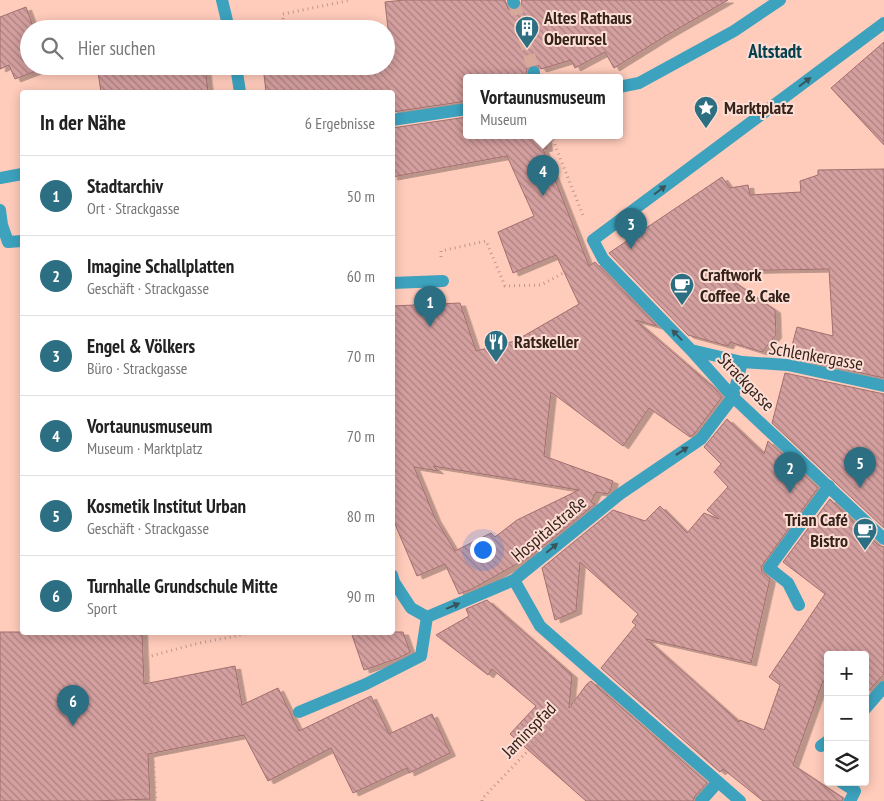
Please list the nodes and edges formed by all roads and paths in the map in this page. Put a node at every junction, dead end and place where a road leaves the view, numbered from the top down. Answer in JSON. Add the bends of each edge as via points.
{"nodes":[{"id":1,"x":222,"y":0,"type":"edge"},
{"id":2,"x":351,"y":0,"type":"edge"},
{"id":3,"x":780,"y":0,"type":"edge"},
{"id":4,"x":227,"y":20,"type":"edge"},
{"id":5,"x":283,"y":20,"type":"edge"},
{"id":6,"x":884,"y":23,"type":"edge"},
{"id":7,"x":237,"y":75,"type":"edge"},
{"id":8,"x":623,"y":86,"type":"edge"},
{"id":9,"x":240,"y":90,"type":"edge"},
{"id":10,"x":463,"y":110,"type":"edge"},
{"id":11,"x":395,"y":120,"type":"edge"},
{"id":12,"x":553,"y":139,"type":"edge"},
{"id":13,"x":20,"y":174,"type":"edge"},
{"id":14,"x":0,"y":178,"type":"edge"},
{"id":15,"x":0,"y":210,"type":"edge"},
{"id":16,"x":594,"y":240,"type":"junction"},
{"id":17,"x":20,"y":241,"type":"edge"},
{"id":18,"x":441,"y":251,"type":"dead end"},
{"id":19,"x":443,"y":282,"type":"dead end"},
{"id":20,"x":395,"y":283,"type":"edge"},
{"id":21,"x":691,"y":350,"type":"junction"},
{"id":22,"x":742,"y":362,"type":"junction"},
{"id":23,"x":884,"y":386,"type":"edge"},
{"id":24,"x":733,"y":397,"type":"junction"},
{"id":25,"x":829,"y":486,"type":"junction"},
{"id":26,"x":884,"y":539,"type":"edge"},
{"id":27,"x":514,"y":580,"type":"junction"},
{"id":28,"x":395,"y":584,"type":"edge"},
{"id":29,"x":799,"y":605,"type":"dead end"},
{"id":30,"x":428,"y":617,"type":"junction"},
{"id":31,"x":239,"y":635,"type":"edge"},
{"id":32,"x":147,"y":652,"type":"dead end"},
{"id":33,"x":147,"y":657,"type":"junction"},
{"id":34,"x":598,"y":678,"type":"junction"},
{"id":35,"x":884,"y":687,"type":"edge"},
{"id":36,"x":869,"y":704,"type":"edge"},
{"id":37,"x":299,"y":712,"type":"dead end"},
{"id":38,"x":718,"y":782,"type":"junction"},
{"id":39,"x":847,"y":786,"type":"edge"},
{"id":40,"x":156,"y":801,"type":"edge"},
{"id":41,"x":482,"y":801,"type":"edge"},
{"id":42,"x":700,"y":801,"type":"edge"},
{"id":43,"x":740,"y":801,"type":"edge"},
{"id":44,"x":850,"y":801,"type":"edge"}],
"edges":[{"from":1,"to":4,"type":"street"},
{"from":2,"to":5,"type":"path","via":[[283,14]]},
{"from":3,"to":8,"type":"street","via":[[734,31],[639,83]]},
{"from":16,"to":6,"type":"street","one_way":true},
{"from":7,"to":9,"type":"street"},
{"from":10,"to":11,"type":"street"},
{"from":12,"to":16,"type":"path"},
{"from":13,"to":14,"type":"street"},
{"from":15,"to":17,"type":"street","via":[[8,242]]},
{"from":16,"to":18,"type":"path","via":[[588,259],[541,285],[505,286],[486,241]]},
{"from":21,"to":16,"type":"street","name":"Strackgasse","one_way":true,"via":[[603,258]]},
{"from":19,"to":20,"type":"street"},
{"from":21,"to":22,"type":"street","name":"Schlenkergasse"},
{"from":21,"to":24,"type":"street","name":"Strackgasse"},
{"from":22,"to":23,"type":"street","name":"Schlenkergasse","via":[[788,365]]},
{"from":22,"to":24,"type":"street","name":"Schlenkergasse"},
{"from":24,"to":25,"type":"street","name":"Strackgasse"},
{"from":27,"to":24,"type":"street","name":"Hospitalstraße","one_way":true,"via":[[620,494],[701,439]]},
{"from":25,"to":26,"type":"street","name":"Strackgasse"},
{"from":25,"to":29,"type":"street","via":[[769,568],[788,583]]},
{"from":30,"to":27,"type":"street","one_way":true},
{"from":27,"to":34,"type":"street","name":"Hospitalstraße","via":[[540,626]]},
{"from":28,"to":30,"type":"street","via":[[411,608]]},
{"from":30,"to":37,"type":"street","via":[[421,656],[366,684]]},
{"from":31,"to":33,"type":"path"},
{"from":32,"to":33,"type":"path"},
{"from":33,"to":40,"type":"path"},
{"from":34,"to":38,"type":"street","name":"Hospitalstraße"},
{"from":34,"to":41,"type":"path","name":"Jaminspfad"},
{"from":35,"to":36,"type":"street"},
{"from":38,"to":42,"type":"street"},
{"from":38,"to":43,"type":"street","name":"Hospitalstraße"},
{"from":39,"to":44,"type":"street","via":[[855,791]]}]}
